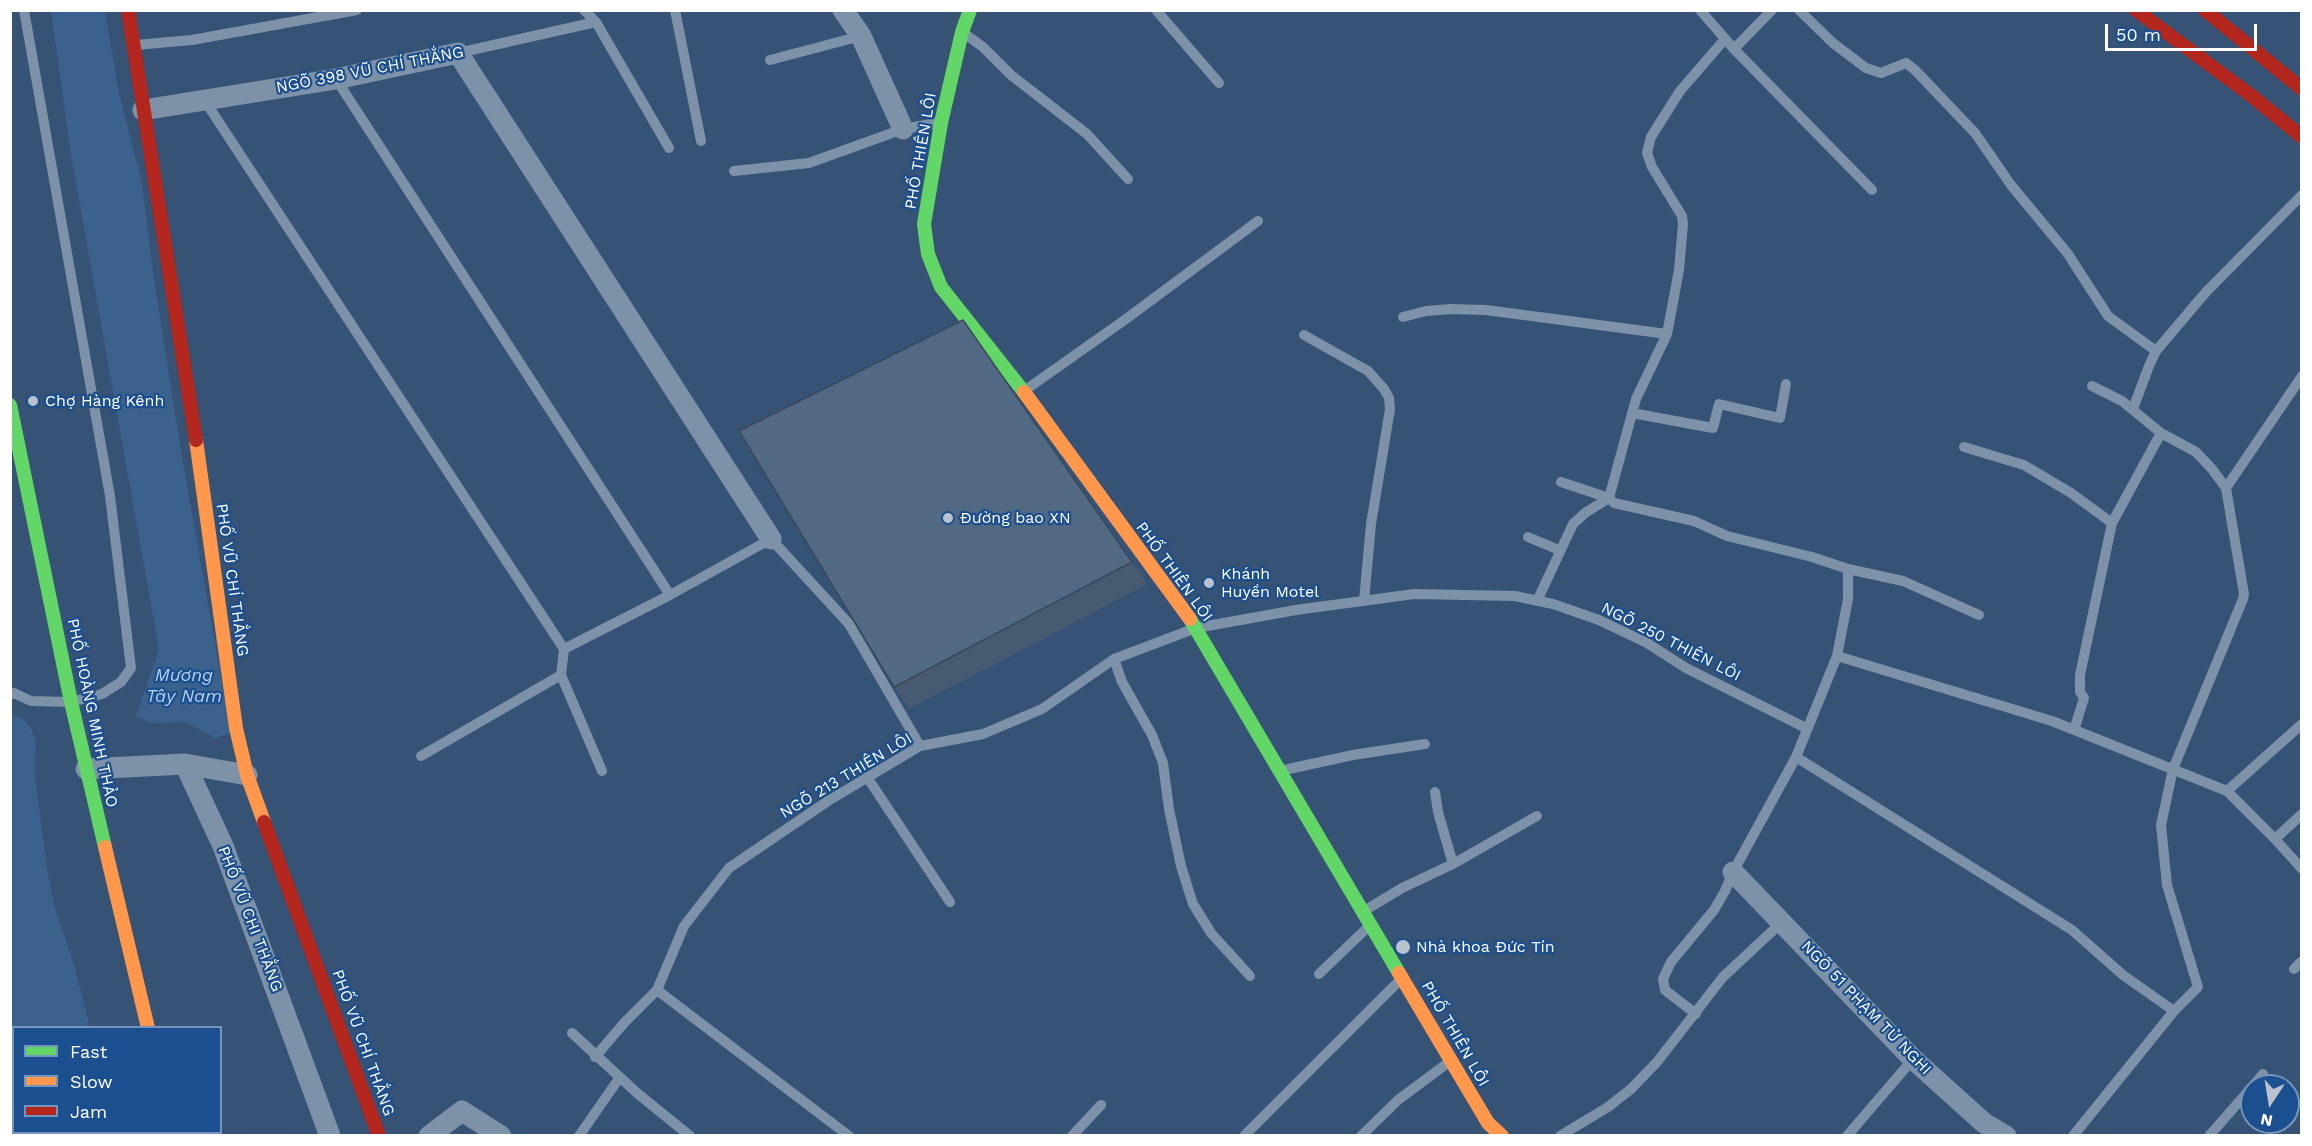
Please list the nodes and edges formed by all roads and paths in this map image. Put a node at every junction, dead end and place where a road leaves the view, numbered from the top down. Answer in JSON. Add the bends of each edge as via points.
{"nodes":[{"id":1,"x":24,"y":10,"type":"edge"},
{"id":2,"x":128,"y":10,"type":"edge"},
{"id":3,"x":357,"y":10,"type":"edge"},
{"id":4,"x":584,"y":10,"type":"edge"},
{"id":5,"x":675,"y":10,"type":"edge"},
{"id":6,"x":843,"y":10,"type":"edge"},
{"id":7,"x":970,"y":10,"type":"edge"},
{"id":8,"x":1156,"y":10,"type":"edge"},
{"id":9,"x":1700,"y":10,"type":"edge"},
{"id":10,"x":1772,"y":10,"type":"edge"},
{"id":11,"x":1799,"y":10,"type":"edge"},
{"id":12,"x":2136,"y":10,"type":"edge"},
{"id":13,"x":2205,"y":10,"type":"edge"},
{"id":14,"x":596,"y":22,"type":"junction"},
{"id":15,"x":962,"y":32,"type":"junction"},
{"id":16,"x":861,"y":36,"type":"junction"},
{"id":17,"x":1725,"y":39,"type":"junction"},
{"id":18,"x":132,"y":46,"type":"junction"},
{"id":19,"x":1734,"y":49,"type":"junction"},
{"id":20,"x":458,"y":53,"type":"junction"},
{"id":21,"x":770,"y":60,"type":"dead end"},
{"id":22,"x":336,"y":79,"type":"junction"},
{"id":23,"x":1219,"y":83,"type":"dead end"},
{"id":24,"x":2301,"y":88,"type":"edge"},
{"id":25,"x":205,"y":101,"type":"junction"},
{"id":26,"x":143,"y":110,"type":"junction"},
{"id":27,"x":940,"y":123,"type":"junction"},
{"id":28,"x":903,"y":129,"type":"junction"},
{"id":29,"x":2301,"y":137,"type":"edge"},
{"id":30,"x":701,"y":141,"type":"dead end"},
{"id":31,"x":669,"y":148,"type":"dead end"},
{"id":32,"x":734,"y":171,"type":"dead end"},
{"id":33,"x":1128,"y":179,"type":"dead end"},
{"id":34,"x":1872,"y":190,"type":"dead end"},
{"id":35,"x":2301,"y":195,"type":"edge"},
{"id":36,"x":1258,"y":221,"type":"dead end"},
{"id":37,"x":1403,"y":316,"type":"dead end"},
{"id":38,"x":1667,"y":334,"type":"junction"},
{"id":39,"x":1304,"y":335,"type":"dead end"},
{"id":40,"x":2156,"y":351,"type":"junction"},
{"id":41,"x":2301,"y":376,"type":"edge"},
{"id":42,"x":1786,"y":384,"type":"dead end"},
{"id":43,"x":2092,"y":386,"type":"dead end"},
{"id":44,"x":1024,"y":392,"type":"junction"},
{"id":45,"x":10,"y":405,"type":"edge"},
{"id":46,"x":2133,"y":409,"type":"junction"},
{"id":47,"x":1632,"y":413,"type":"junction"},
{"id":48,"x":2162,"y":433,"type":"junction"},
{"id":49,"x":1964,"y":447,"type":"dead end"},
{"id":50,"x":1561,"y":482,"type":"dead end"},
{"id":51,"x":2226,"y":488,"type":"junction"},
{"id":52,"x":1609,"y":498,"type":"junction"},
{"id":53,"x":2112,"y":523,"type":"junction"},
{"id":54,"x":1528,"y":537,"type":"dead end"},
{"id":55,"x":771,"y":539,"type":"junction"},
{"id":56,"x":1559,"y":550,"type":"junction"},
{"id":57,"x":1848,"y":569,"type":"junction"},
{"id":58,"x":670,"y":595,"type":"junction"},
{"id":59,"x":1364,"y":601,"type":"junction"},
{"id":60,"x":1537,"y":601,"type":"junction"},
{"id":61,"x":1978,"y":615,"type":"dead end"},
{"id":62,"x":1196,"y":628,"type":"junction"},
{"id":63,"x":564,"y":649,"type":"junction"},
{"id":64,"x":1837,"y":656,"type":"junction"},
{"id":65,"x":1114,"y":658,"type":"junction"},
{"id":66,"x":561,"y":675,"type":"junction"},
{"id":67,"x":10,"y":694,"type":"edge"},
{"id":68,"x":71,"y":702,"type":"junction"},
{"id":69,"x":2301,"y":724,"type":"edge"},
{"id":70,"x":1806,"y":728,"type":"junction"},
{"id":71,"x":2074,"y":730,"type":"junction"},
{"id":72,"x":1425,"y":744,"type":"dead end"},
{"id":73,"x":920,"y":746,"type":"junction"},
{"id":74,"x":421,"y":756,"type":"dead end"},
{"id":75,"x":1796,"y":757,"type":"junction"},
{"id":76,"x":185,"y":764,"type":"junction"},
{"id":77,"x":86,"y":769,"type":"junction"},
{"id":78,"x":2173,"y":769,"type":"junction"},
{"id":79,"x":602,"y":771,"type":"dead end"},
{"id":80,"x":1280,"y":771,"type":"junction"},
{"id":81,"x":247,"y":775,"type":"junction"},
{"id":82,"x":867,"y":777,"type":"junction"},
{"id":83,"x":2228,"y":791,"type":"junction"},
{"id":84,"x":1435,"y":792,"type":"dead end"},
{"id":85,"x":2301,"y":814,"type":"edge"},
{"id":86,"x":1537,"y":816,"type":"dead end"},
{"id":87,"x":2275,"y":840,"type":"junction"},
{"id":88,"x":1453,"y":864,"type":"junction"},
{"id":89,"x":2301,"y":869,"type":"edge"},
{"id":90,"x":1732,"y":872,"type":"junction"},
{"id":91,"x":950,"y":902,"type":"dead end"},
{"id":92,"x":1364,"y":911,"type":"junction"},
{"id":93,"x":1782,"y":922,"type":"junction"},
{"id":94,"x":1371,"y":924,"type":"junction"},
{"id":95,"x":1319,"y":974,"type":"dead end"},
{"id":96,"x":1250,"y":976,"type":"dead end"},
{"id":97,"x":1403,"y":977,"type":"junction"},
{"id":98,"x":657,"y":990,"type":"junction"},
{"id":99,"x":2174,"y":1011,"type":"junction"},
{"id":100,"x":1696,"y":1014,"type":"junction"},
{"id":101,"x":148,"y":1026,"type":"edge"},
{"id":102,"x":572,"y":1033,"type":"dead end"},
{"id":103,"x":595,"y":1057,"type":"junction"},
{"id":104,"x":1913,"y":1059,"type":"junction"},
{"id":105,"x":1452,"y":1060,"type":"junction"},
{"id":106,"x":620,"y":1077,"type":"junction"},
{"id":107,"x":2240,"y":1100,"type":"edge"},
{"id":108,"x":1101,"y":1105,"type":"dead end"},
{"id":109,"x":330,"y":1136,"type":"edge"},
{"id":110,"x":379,"y":1136,"type":"edge"},
{"id":111,"x":429,"y":1136,"type":"edge"},
{"id":112,"x":501,"y":1136,"type":"edge"},
{"id":113,"x":579,"y":1136,"type":"edge"},
{"id":114,"x":690,"y":1136,"type":"edge"},
{"id":115,"x":849,"y":1136,"type":"edge"},
{"id":116,"x":1072,"y":1136,"type":"edge"},
{"id":117,"x":1244,"y":1136,"type":"edge"},
{"id":118,"x":1361,"y":1136,"type":"edge"},
{"id":119,"x":1502,"y":1136,"type":"edge"},
{"id":120,"x":1560,"y":1136,"type":"edge"},
{"id":121,"x":1847,"y":1136,"type":"edge"},
{"id":122,"x":2006,"y":1136,"type":"edge"},
{"id":123,"x":2073,"y":1136,"type":"edge"},
{"id":124,"x":2209,"y":1136,"type":"edge"}],
"edges":[{"from":1,"to":68,"type":"lane","via":[[110,496],[131,668],[121,682],[102,694]]},
{"from":2,"to":18,"type":"main road","name":"PHỐ VŨ CHÍ THẮNG"},
{"from":3,"to":18,"type":"lane","via":[[192,40]]},
{"from":4,"to":14,"type":"lane"},
{"from":5,"to":30,"type":"lane"},
{"from":6,"to":16,"type":"street"},
{"from":7,"to":15,"type":"main road","name":"PHỐ THIÊN LÔI"},
{"from":8,"to":23,"type":"lane"},
{"from":9,"to":17,"type":"lane"},
{"from":10,"to":19,"type":"lane"},
{"from":11,"to":40,"type":"lane","via":[[1866,68],[1881,73],[1906,63],[1915,70],[1975,133],[2067,254],[2108,316]]},
{"from":12,"to":29,"type":"main road","via":[[2253,96]]},
{"from":13,"to":24,"type":"main road"},
{"from":14,"to":20,"type":"lane","name":"NGÕ 398 VŨ CHÍ THẮNG"},
{"from":14,"to":31,"type":"lane"},
{"from":15,"to":27,"type":"main road","name":"PHỐ THIÊN LÔI"},
{"from":15,"to":33,"type":"lane","via":[[1087,134]]},
{"from":16,"to":21,"type":"lane"},
{"from":16,"to":28,"type":"street"},
{"from":17,"to":19,"type":"lane"},
{"from":17,"to":38,"type":"lane","via":[[1680,92],[1651,137],[1647,153],[1683,224]]},
{"from":18,"to":26,"type":"main road","name":"PHỐ VŨ CHÍ THẮNG"},
{"from":19,"to":34,"type":"lane"},
{"from":20,"to":22,"type":"street","name":"NGÕ 398 VŨ CHÍ THẮNG"},
{"from":20,"to":55,"type":"street"},
{"from":22,"to":25,"type":"street","name":"NGÕ 398 VŨ CHÍ THẮNG"},
{"from":22,"to":58,"type":"lane"},
{"from":25,"to":26,"type":"street","name":"NGÕ 398 VŨ CHÍ THẮNG"},
{"from":25,"to":63,"type":"lane"},
{"from":26,"to":81,"type":"main road","name":"PHỐ VŨ CHÍ THẮNG","via":[[236,728]]},
{"from":27,"to":28,"type":"lane"},
{"from":27,"to":44,"type":"main road","name":"PHỐ THIÊN LÔI","via":[[924,224],[928,254],[941,287]]},
{"from":28,"to":32,"type":"lane","via":[[809,163]]},
{"from":35,"to":40,"type":"lane","via":[[2206,292]]},
{"from":36,"to":44,"type":"lane"},
{"from":37,"to":38,"type":"lane","via":[[1450,309],[1486,310]]},
{"from":38,"to":47,"type":"lane"},
{"from":39,"to":59,"type":"lane","via":[[1368,371],[1389,398]]},
{"from":40,"to":46,"type":"lane"},
{"from":41,"to":51,"type":"lane"},
{"from":42,"to":47,"type":"lane","via":[[1780,418],[1719,404],[1713,428]]},
{"from":43,"to":46,"type":"lane"},
{"from":44,"to":62,"type":"main road","name":"PHỐ THIÊN LÔI"},
{"from":45,"to":68,"type":"main road","name":"PHỐ HOÀNG MINH THẢO"},
{"from":46,"to":48,"type":"lane"},
{"from":47,"to":52,"type":"lane"},
{"from":48,"to":51,"type":"lane","via":[[2196,452]]},
{"from":48,"to":53,"type":"lane"},
{"from":49,"to":53,"type":"lane","via":[[2024,465]]},
{"from":50,"to":52,"type":"lane"},
{"from":51,"to":78,"type":"lane","via":[[2243,599]]},
{"from":52,"to":56,"type":"lane","via":[[1573,524]]},
{"from":52,"to":57,"type":"lane","via":[[1614,503],[1694,521],[1727,536]]},
{"from":53,"to":71,"type":"lane","via":[[2080,675],[2079,692],[2084,698]]},
{"from":54,"to":56,"type":"lane"},
{"from":55,"to":58,"type":"lane"},
{"from":55,"to":73,"type":"lane","via":[[849,624]]},
{"from":56,"to":60,"type":"lane"},
{"from":57,"to":61,"type":"lane","via":[[1903,581]]},
{"from":57,"to":64,"type":"lane","via":[[1848,599]]},
{"from":58,"to":63,"type":"lane"},
{"from":59,"to":60,"type":"lane","name":"NGÕ 250 THIÊN LÔI","via":[[1414,594],[1515,596]]},
{"from":59,"to":62,"type":"lane","name":"NGÕ 250 THIÊN LÔI"},
{"from":60,"to":70,"type":"lane","name":"NGÕ 250 THIÊN LÔI","via":[[1599,620]]},
{"from":62,"to":65,"type":"lane","name":"NGÕ 213 THIÊN LÔI"},
{"from":62,"to":80,"type":"main road","name":"PHỐ THIÊN LÔI"},
{"from":63,"to":66,"type":"lane"},
{"from":64,"to":70,"type":"lane"},
{"from":64,"to":71,"type":"lane"},
{"from":65,"to":73,"type":"lane","name":"NGÕ 213 THIÊN LÔI","via":[[1042,709],[983,734]]},
{"from":65,"to":96,"type":"lane","via":[[1122,682],[1164,763],[1169,809],[1193,904],[1211,933]]},
{"from":66,"to":74,"type":"lane"},
{"from":66,"to":79,"type":"lane"},
{"from":67,"to":68,"type":"lane","via":[[32,701]]},
{"from":68,"to":77,"type":"main road","name":"PHỐ HOÀNG MINH THẢO"},
{"from":69,"to":83,"type":"lane"},
{"from":70,"to":75,"type":"lane"},
{"from":71,"to":78,"type":"lane"},
{"from":72,"to":80,"type":"lane"},
{"from":73,"to":82,"type":"lane","name":"NGÕ 213 THIÊN LÔI"},
{"from":75,"to":90,"type":"lane"},
{"from":75,"to":99,"type":"lane","via":[[2072,930],[2122,975]]},
{"from":76,"to":77,"type":"street"},
{"from":76,"to":81,"type":"street"},
{"from":76,"to":109,"type":"street","name":"PHỐ VŨ CHI THẮNG","via":[[223,846]]},
{"from":77,"to":101,"type":"main road","name":"PHỐ HOÀNG MINH THẢO"},
{"from":78,"to":83,"type":"lane"},
{"from":78,"to":99,"type":"lane","via":[[2161,825],[2167,885],[2198,987]]},
{"from":80,"to":92,"type":"main road","name":"PHỐ THIÊN LÔI"},
{"from":81,"to":110,"type":"main road","name":"PHỐ VŨ CHÍ THẮNG"},
{"from":82,"to":91,"type":"lane"},
{"from":82,"to":98,"type":"lane","name":"NGÕ 213 THIÊN LÔI","via":[[729,868],[684,926]]},
{"from":83,"to":87,"type":"lane"},
{"from":84,"to":88,"type":"lane"},
{"from":85,"to":87,"type":"lane"},
{"from":86,"to":88,"type":"lane"},
{"from":87,"to":89,"type":"lane"},
{"from":88,"to":92,"type":"lane"},
{"from":90,"to":93,"type":"street","name":"NGÕ 51 PHẠM TỬ NGHI"},
{"from":90,"to":100,"type":"lane","via":[[1714,910],[1671,962],[1663,979],[1665,990]]},
{"from":92,"to":94,"type":"main road","name":"PHỐ THIÊN LÔI"},
{"from":93,"to":100,"type":"lane","via":[[1723,977]]},
{"from":93,"to":104,"type":"street","name":"NGÕ 51 PHẠM TỬ NGHI"},
{"from":94,"to":95,"type":"lane"},
{"from":94,"to":97,"type":"main road","name":"PHỐ THIÊN LÔI"},
{"from":97,"to":105,"type":"main road","name":"PHỐ THIÊN LÔI"},
{"from":97,"to":117,"type":"lane"},
{"from":98,"to":103,"type":"lane","name":"NGÕ 213 THIÊN LÔI"},
{"from":98,"to":115,"type":"lane"},
{"from":99,"to":123,"type":"lane"},
{"from":100,"to":120,"type":"lane","via":[[1631,1089]]},
{"from":102,"to":103,"type":"lane"},
{"from":103,"to":106,"type":"lane"},
{"from":104,"to":121,"type":"lane"},
{"from":104,"to":122,"type":"street","name":"NGÕ 51 PHẠM TỬ NGHI","via":[[1984,1123]]},
{"from":105,"to":118,"type":"lane","via":[[1398,1100]]},
{"from":105,"to":119,"type":"main road","name":"PHỐ THIÊN LÔI","via":[[1488,1123]]},
{"from":106,"to":113,"type":"lane"},
{"from":106,"to":114,"type":"lane"},
{"from":107,"to":124,"type":"lane"},
{"from":108,"to":116,"type":"lane"},
{"from":111,"to":112,"type":"street","via":[[462,1111]]}]}
